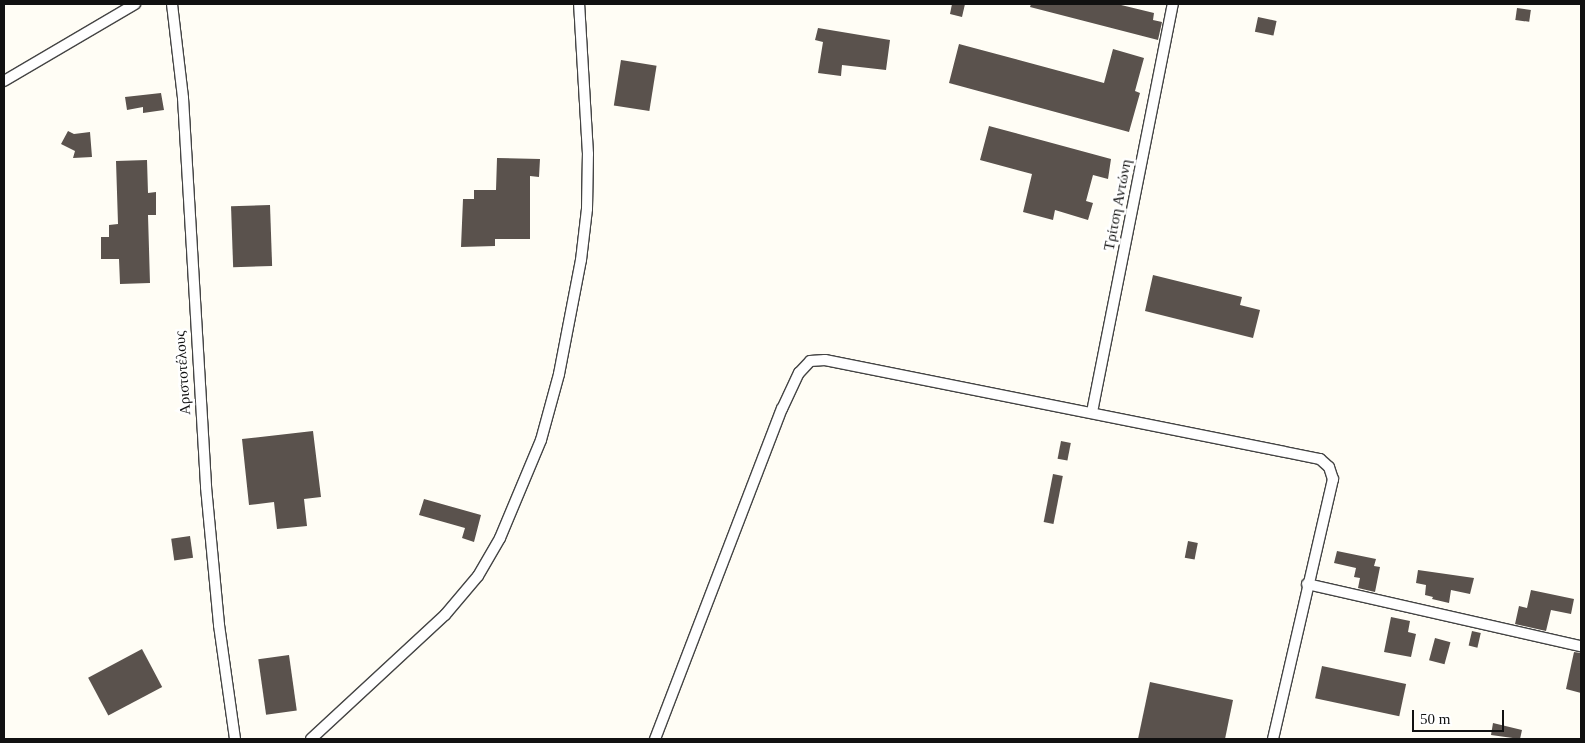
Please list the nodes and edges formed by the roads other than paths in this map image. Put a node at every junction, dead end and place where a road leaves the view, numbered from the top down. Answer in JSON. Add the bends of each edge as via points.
{"nodes":[{"id":1,"x":135,"y":4,"type":"edge"},
{"id":2,"x":172,"y":4,"type":"edge"},
{"id":3,"x":579,"y":4,"type":"edge"},
{"id":4,"x":1173,"y":4,"type":"edge"},
{"id":5,"x":4,"y":81,"type":"edge"},
{"id":6,"x":1092,"y":412,"type":"junction"},
{"id":7,"x":1307,"y":584,"type":"junction"},
{"id":8,"x":1581,"y":646,"type":"edge"},
{"id":9,"x":235,"y":739,"type":"edge"},
{"id":10,"x":311,"y":739,"type":"edge"},
{"id":11,"x":655,"y":739,"type":"edge"},
{"id":12,"x":1273,"y":739,"type":"edge"}],
"edges":[{"from":1,"to":5,"type":"street"},
{"from":2,"to":9,"type":"street","name":"Αριστοτέλους","via":[[183,98],[206,487],[219,625]]},
{"from":3,"to":10,"type":"street","via":[[588,154],[587,209],[581,260],[559,374],[541,440],[500,538],[478,576],[445,614]]},
{"from":4,"to":6,"type":"street","name":"Τρίτση Αντώνη"},
{"from":6,"to":7,"type":"street","via":[[1320,459],[1329,467],[1332,479]]},
{"from":6,"to":11,"type":"street","via":[[1001,398],[825,360],[810,362],[799,373],[779,418]]},
{"from":7,"to":8,"type":"street"},
{"from":7,"to":12,"type":"street"}]}
